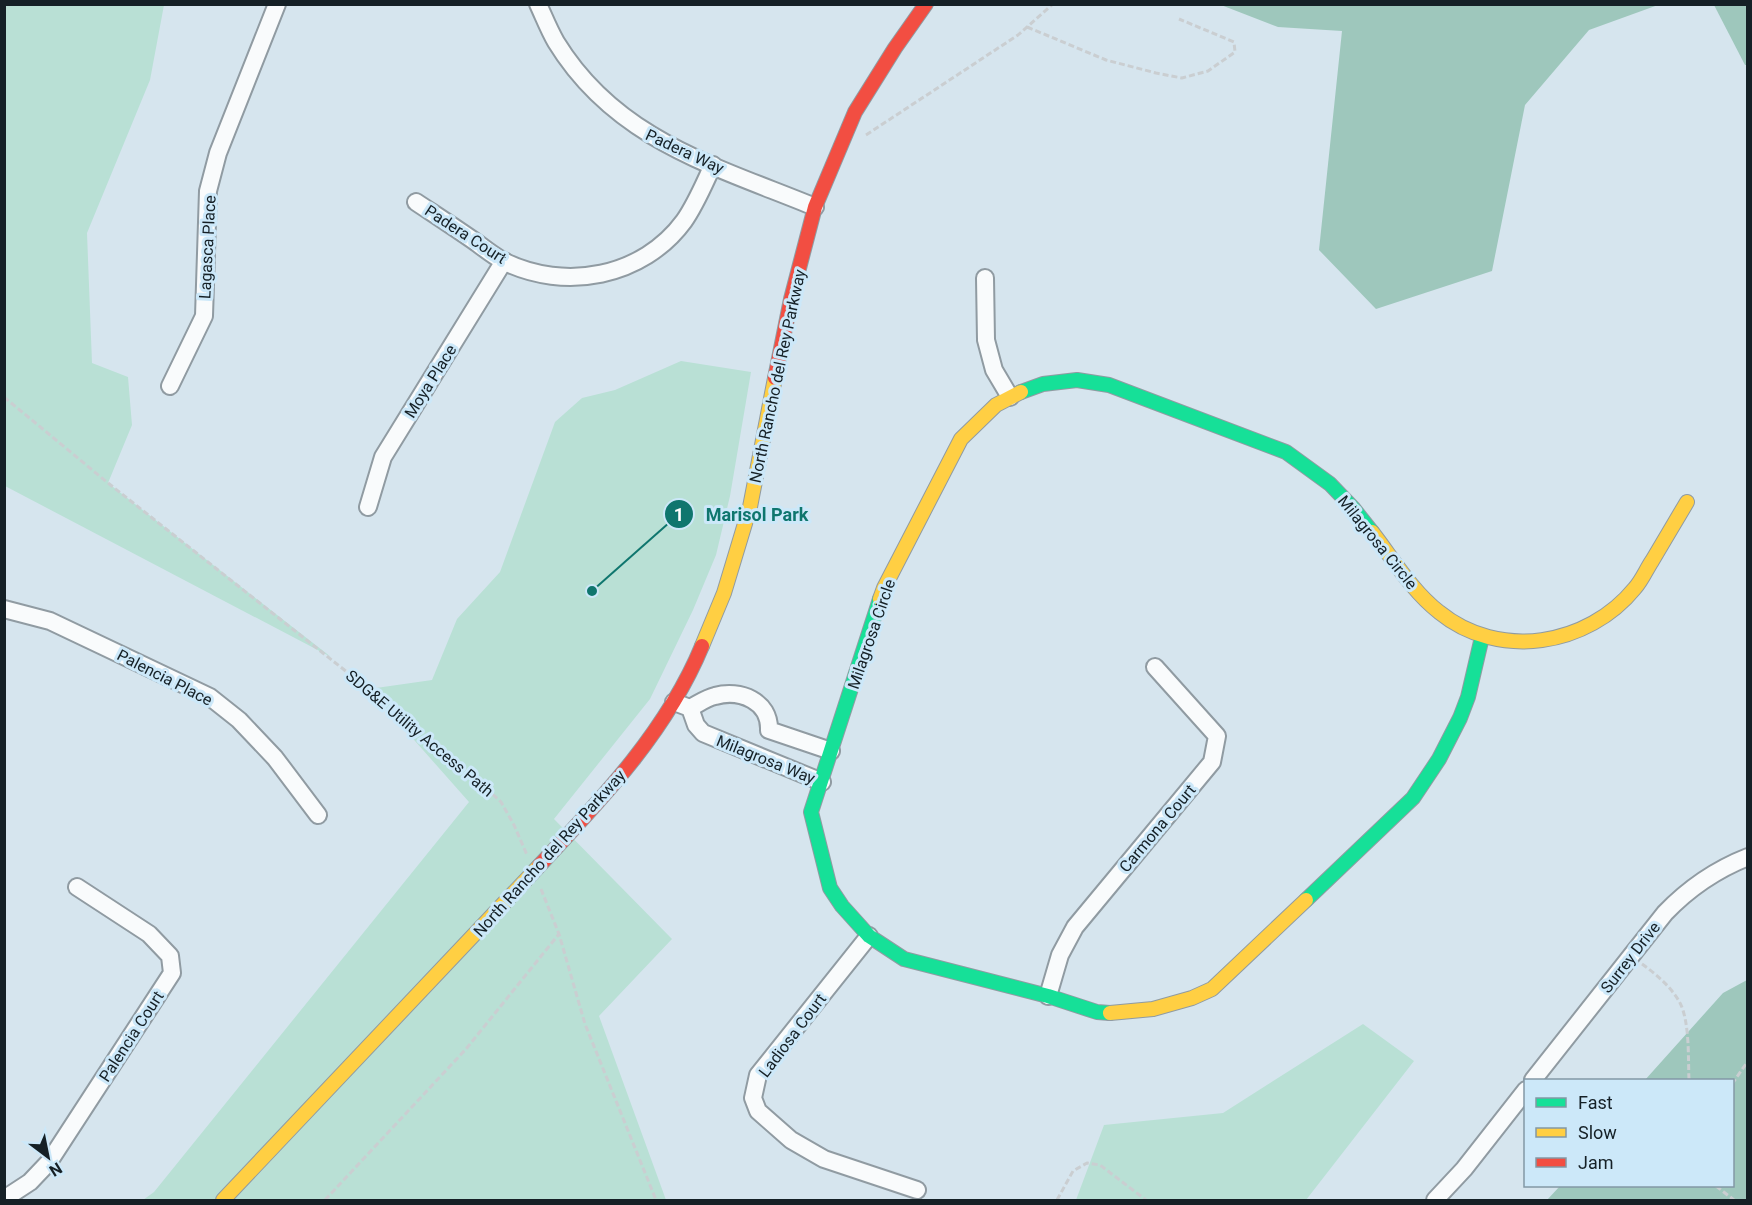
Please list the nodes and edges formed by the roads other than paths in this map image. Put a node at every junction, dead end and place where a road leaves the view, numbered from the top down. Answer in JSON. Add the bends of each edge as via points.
{"nodes":[{"id":1,"x":277,"y":4,"type":"edge"},
{"id":2,"x":538,"y":4,"type":"edge"},
{"id":3,"x":926,"y":4,"type":"edge"},
{"id":4,"x":713,"y":165,"type":"junction"},
{"id":5,"x":416,"y":202,"type":"dead end"},
{"id":6,"x":815,"y":207,"type":"junction"},
{"id":7,"x":504,"y":261,"type":"junction"},
{"id":8,"x":985,"y":278,"type":"dead end"},
{"id":9,"x":170,"y":386,"type":"dead end"},
{"id":10,"x":1010,"y":397,"type":"junction"},
{"id":11,"x":1687,"y":502,"type":"dead end"},
{"id":12,"x":368,"y":507,"type":"dead end"},
{"id":13,"x":4,"y":609,"type":"edge"},
{"id":14,"x":1482,"y":637,"type":"junction"},
{"id":15,"x":1155,"y":667,"type":"dead end"},
{"id":16,"x":674,"y":702,"type":"junction"},
{"id":17,"x":690,"y":708,"type":"junction"},
{"id":18,"x":769,"y":730,"type":"junction"},
{"id":19,"x":831,"y":751,"type":"junction"},
{"id":20,"x":758,"y":757,"type":"junction"},
{"id":21,"x":822,"y":782,"type":"junction"},
{"id":22,"x":318,"y":815,"type":"dead end"},
{"id":23,"x":1748,"y":857,"type":"edge"},
{"id":24,"x":77,"y":887,"type":"dead end"},
{"id":25,"x":869,"y":936,"type":"junction"},
{"id":26,"x":1048,"y":996,"type":"junction"},
{"id":27,"x":1534,"y":1079,"type":"edge"},
{"id":28,"x":1524,"y":1093,"type":"edge"},
{"id":29,"x":917,"y":1190,"type":"dead end"},
{"id":30,"x":4,"y":1199,"type":"edge"},
{"id":31,"x":223,"y":1200,"type":"edge"},
{"id":32,"x":1435,"y":1200,"type":"edge"}],
"edges":[{"from":1,"to":9,"type":"street","name":"Lagasca Place","via":[[218,153],[208,191],[204,316]]},
{"from":2,"to":4,"type":"street","name":"Padera Way","via":[[567,58],[611,107],[661,142]]},
{"from":3,"to":6,"type":"street","name":"North Rancho del Rey Parkway","via":[[855,112]]},
{"from":4,"to":6,"type":"street","name":"Padera Way"},
{"from":4,"to":7,"type":"street","name":"Padera Court","via":[[684,221],[662,245],[634,263],[602,274],[568,277],[535,272]]},
{"from":5,"to":7,"type":"street","name":"Padera Court"},
{"from":6,"to":16,"type":"street","name":"North Rancho del Rey Parkway","via":[[791,299],[750,507],[724,593]]},
{"from":7,"to":12,"type":"street","name":"Moya Place","via":[[383,457]]},
{"from":8,"to":10,"type":"street","via":[[986,340],[994,370]]},
{"from":10,"to":14,"type":"street","name":"Milagrosa Circle","via":[[1043,384],[1086,380],[1109,385],[1286,452],[1330,484],[1353,508],[1415,588],[1440,613]]},
{"from":10,"to":19,"type":"street","name":"Milagrosa Circle","via":[[984,415],[952,452],[884,588]]},
{"from":11,"to":14,"type":"street","via":[[1636,587],[1605,617],[1579,631],[1550,639]]},
{"from":13,"to":22,"type":"street","name":"Palencia Place","via":[[50,621],[210,697],[239,720],[274,758]]},
{"from":14,"to":26,"type":"street","name":"Milagrosa Circle","via":[[1460,718],[1413,798],[1212,990],[1153,1010],[1116,1013],[1097,1012]]},
{"from":15,"to":26,"type":"street","name":"Carmona Court","via":[[1216,736],[1212,762],[1075,927],[1060,955]]},
{"from":16,"to":17,"type":"street"},
{"from":16,"to":31,"type":"street","name":"North Rancho del Rey Parkway","via":[[597,805]]},
{"from":17,"to":18,"type":"street","name":"Milagrosa Way","via":[[716,695],[740,694],[754,699],[764,710],[770,720]]},
{"from":17,"to":20,"type":"street","name":"Milagrosa Way","via":[[703,733]]},
{"from":18,"to":19,"type":"street","name":"Milagrosa Way"},
{"from":18,"to":20,"type":"street"},
{"from":19,"to":21,"type":"street","name":"Milagrosa Circle"},
{"from":20,"to":21,"type":"street","name":"Milagrosa Way"},
{"from":21,"to":25,"type":"street","name":"Milagrosa Circle","via":[[811,812],[830,888]]},
{"from":23,"to":27,"type":"street","name":"Surrey Drive","via":[[1691,888],[1665,913]]},
{"from":24,"to":30,"type":"street","name":"Palencia Court","via":[[149,933],[170,956],[172,973],[49,1162],[30,1182]]},
{"from":25,"to":26,"type":"street","name":"Milagrosa Circle","via":[[904,959]]},
{"from":25,"to":29,"type":"street","name":"Ladiosa Court","via":[[758,1075],[753,1098],[758,1111],[791,1140],[824,1159]]},
{"from":28,"to":32,"type":"street"}]}
